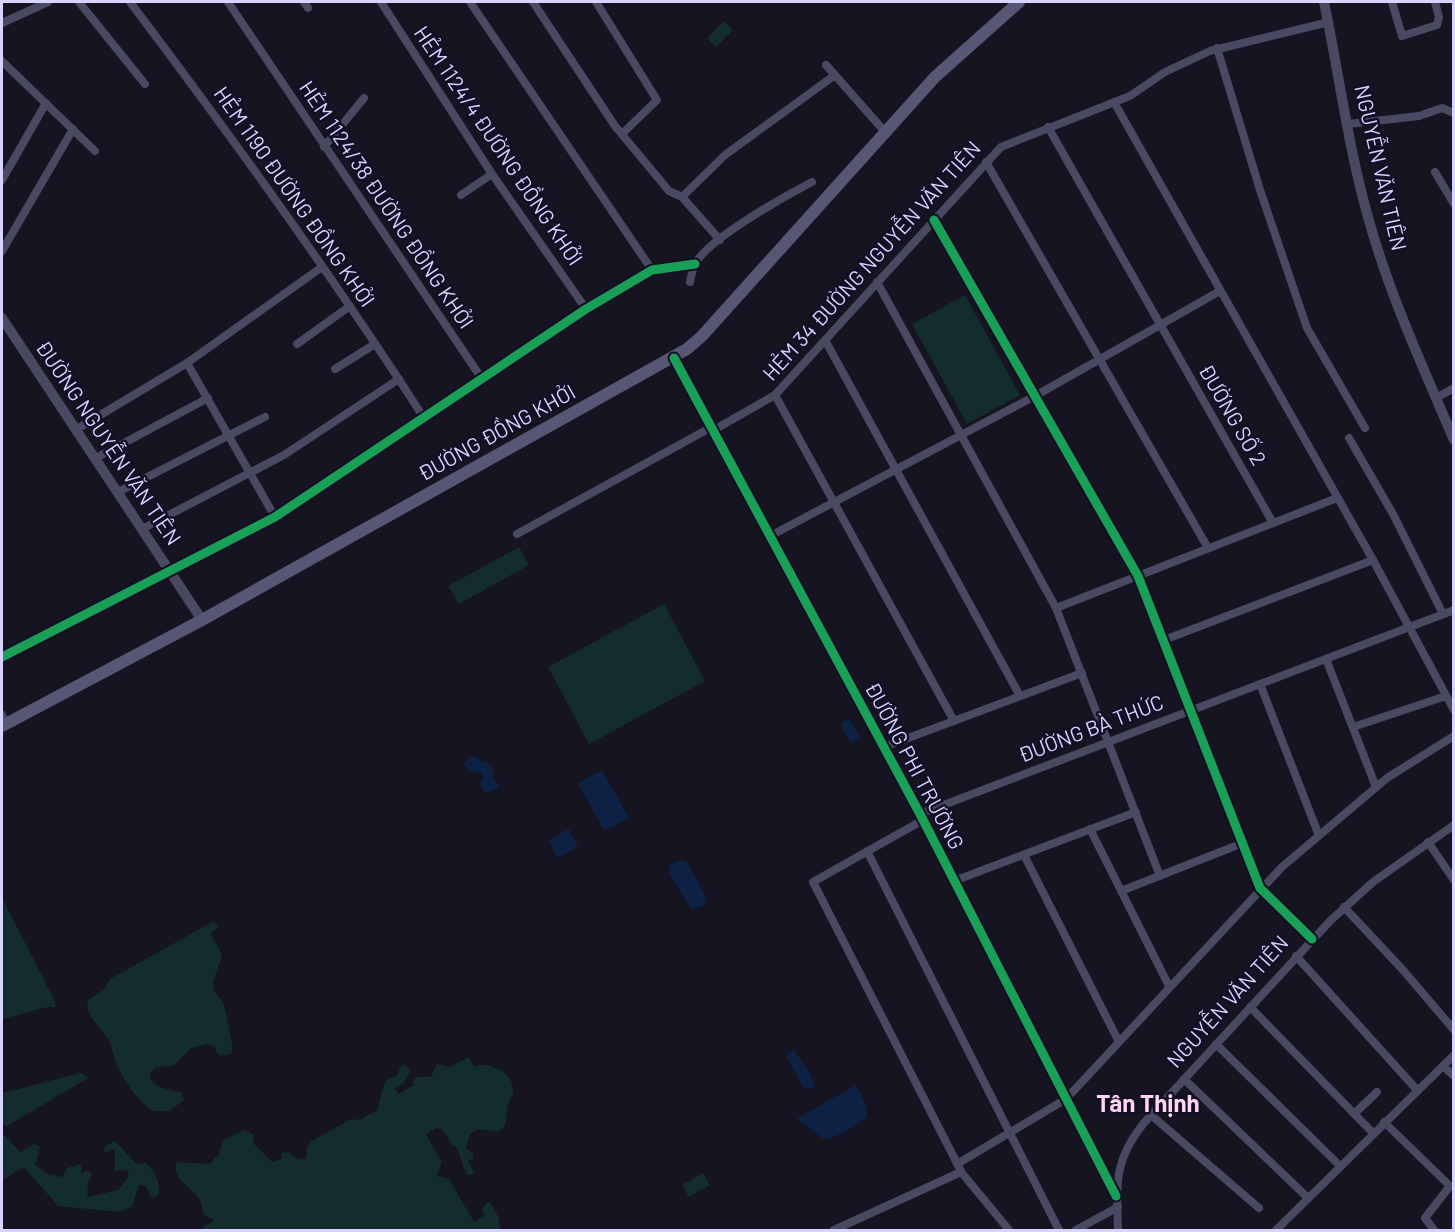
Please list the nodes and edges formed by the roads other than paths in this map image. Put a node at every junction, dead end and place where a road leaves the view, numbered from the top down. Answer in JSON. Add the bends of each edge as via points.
{"nodes":[{"id":1,"x":48,"y":2,"type":"edge"},
{"id":2,"x":78,"y":2,"type":"edge"},
{"id":3,"x":130,"y":2,"type":"edge"},
{"id":4,"x":228,"y":2,"type":"edge"},
{"id":5,"x":381,"y":2,"type":"edge"},
{"id":6,"x":470,"y":2,"type":"edge"},
{"id":7,"x":533,"y":2,"type":"edge"},
{"id":8,"x":596,"y":2,"type":"edge"},
{"id":9,"x":1007,"y":2,"type":"edge"},
{"id":10,"x":1018,"y":2,"type":"edge"},
{"id":11,"x":1324,"y":2,"type":"edge"},
{"id":12,"x":1392,"y":2,"type":"edge"},
{"id":13,"x":1435,"y":2,"type":"edge"},
{"id":14,"x":1329,"y":22,"type":"junction"},
{"id":15,"x":2,"y":23,"type":"edge"},
{"id":16,"x":1217,"y":48,"type":"junction"},
{"id":17,"x":2,"y":62,"type":"edge"},
{"id":18,"x":826,"y":65,"type":"dead end"},
{"id":19,"x":835,"y":75,"type":"junction"},
{"id":20,"x":935,"y":77,"type":"junction"},
{"id":21,"x":145,"y":84,"type":"dead end"},
{"id":22,"x":364,"y":98,"type":"dead end"},
{"id":23,"x":1114,"y":102,"type":"junction"},
{"id":24,"x":46,"y":103,"type":"junction"},
{"id":25,"x":1454,"y":113,"type":"edge"},
{"id":26,"x":1348,"y":124,"type":"junction"},
{"id":27,"x":1048,"y":127,"type":"junction"},
{"id":28,"x":73,"y":129,"type":"junction"},
{"id":29,"x":622,"y":133,"type":"junction"},
{"id":30,"x":886,"y":133,"type":"junction"},
{"id":31,"x":324,"y":147,"type":"junction"},
{"id":32,"x":95,"y":150,"type":"dead end"},
{"id":33,"x":986,"y":162,"type":"junction"},
{"id":34,"x":1435,"y":172,"type":"dead end"},
{"id":35,"x":492,"y":174,"type":"junction"},
{"id":36,"x":2,"y":180,"type":"edge"},
{"id":37,"x":812,"y":182,"type":"dead end"},
{"id":38,"x":461,"y":195,"type":"dead end"},
{"id":39,"x":682,"y":197,"type":"junction"},
{"id":40,"x":1454,"y":204,"type":"edge"},
{"id":41,"x":934,"y":220,"type":"junction"},
{"id":42,"x":720,"y":240,"type":"junction"},
{"id":43,"x":2,"y":251,"type":"edge"},
{"id":44,"x":695,"y":264,"type":"junction"},
{"id":45,"x":322,"y":267,"type":"junction"},
{"id":46,"x":652,"y":270,"type":"junction"},
{"id":47,"x":690,"y":282,"type":"dead end"},
{"id":48,"x":877,"y":282,"type":"junction"},
{"id":49,"x":1220,"y":291,"type":"junction"},
{"id":50,"x":350,"y":306,"type":"junction"},
{"id":51,"x":586,"y":309,"type":"junction"},
{"id":52,"x":2,"y":318,"type":"edge"},
{"id":53,"x":1160,"y":325,"type":"junction"},
{"id":54,"x":825,"y":340,"type":"junction"},
{"id":55,"x":297,"y":344,"type":"dead end"},
{"id":56,"x":375,"y":344,"type":"junction"},
{"id":57,"x":674,"y":358,"type":"junction"},
{"id":58,"x":1100,"y":360,"type":"junction"},
{"id":59,"x":187,"y":363,"type":"junction"},
{"id":60,"x":335,"y":369,"type":"dead end"},
{"id":61,"x":399,"y":379,"type":"junction"},
{"id":62,"x":482,"y":380,"type":"junction"},
{"id":63,"x":1454,"y":388,"type":"edge"},
{"id":64,"x":775,"y":395,"type":"junction"},
{"id":65,"x":1035,"y":396,"type":"junction"},
{"id":66,"x":208,"y":398,"type":"junction"},
{"id":67,"x":1436,"y":398,"type":"junction"},
{"id":68,"x":265,"y":417,"type":"dead end"},
{"id":69,"x":424,"y":418,"type":"junction"},
{"id":70,"x":1365,"y":428,"type":"dead end"},
{"id":71,"x":77,"y":429,"type":"junction"},
{"id":72,"x":711,"y":430,"type":"junction"},
{"id":73,"x":961,"y":435,"type":"junction"},
{"id":74,"x":231,"y":436,"type":"junction"},
{"id":75,"x":1349,"y":438,"type":"dead end"},
{"id":76,"x":1454,"y":440,"type":"edge"},
{"id":77,"x":96,"y":458,"type":"junction"},
{"id":78,"x":896,"y":470,"type":"junction"},
{"id":79,"x":251,"y":472,"type":"junction"},
{"id":80,"x":118,"y":492,"type":"junction"},
{"id":81,"x":1337,"y":498,"type":"junction"},
{"id":82,"x":834,"y":502,"type":"junction"},
{"id":83,"x":275,"y":518,"type":"junction"},
{"id":84,"x":1272,"y":523,"type":"junction"},
{"id":85,"x":142,"y":529,"type":"junction"},
{"id":86,"x":517,"y":534,"type":"dead end"},
{"id":87,"x":770,"y":536,"type":"junction"},
{"id":88,"x":1208,"y":548,"type":"junction"},
{"id":89,"x":1373,"y":560,"type":"junction"},
{"id":90,"x":169,"y":570,"type":"junction"},
{"id":91,"x":1138,"y":576,"type":"junction"},
{"id":92,"x":1056,"y":608,"type":"junction"},
{"id":93,"x":1454,"y":610,"type":"edge"},
{"id":94,"x":1443,"y":614,"type":"junction"},
{"id":95,"x":202,"y":620,"type":"junction"},
{"id":96,"x":1409,"y":627,"type":"junction"},
{"id":97,"x":1164,"y":640,"type":"junction"},
{"id":98,"x":2,"y":657,"type":"edge"},
{"id":99,"x":1326,"y":659,"type":"junction"},
{"id":100,"x":1082,"y":673,"type":"junction"},
{"id":101,"x":1260,"y":684,"type":"junction"},
{"id":102,"x":1020,"y":696,"type":"junction"},
{"id":103,"x":1446,"y":696,"type":"junction"},
{"id":104,"x":1191,"y":710,"type":"junction"},
{"id":105,"x":1454,"y":710,"type":"edge"},
{"id":106,"x":3,"y":721,"type":"edge"},
{"id":107,"x":954,"y":721,"type":"junction"},
{"id":108,"x":1353,"y":727,"type":"junction"},
{"id":109,"x":1454,"y":736,"type":"edge"},
{"id":110,"x":1108,"y":742,"type":"junction"},
{"id":111,"x":884,"y":747,"type":"junction"},
{"id":112,"x":1376,"y":787,"type":"junction"},
{"id":113,"x":1136,"y":812,"type":"junction"},
{"id":114,"x":922,"y":817,"type":"junction"},
{"id":115,"x":1454,"y":825,"type":"edge"},
{"id":116,"x":1090,"y":829,"type":"junction"},
{"id":117,"x":1318,"y":834,"type":"junction"},
{"id":118,"x":1428,"y":842,"type":"junction"},
{"id":119,"x":1243,"y":843,"type":"junction"},
{"id":120,"x":867,"y":851,"type":"junction"},
{"id":121,"x":1024,"y":855,"type":"junction"},
{"id":122,"x":1160,"y":876,"type":"junction"},
{"id":123,"x":1454,"y":880,"type":"edge"},
{"id":124,"x":954,"y":881,"type":"junction"},
{"id":125,"x":1260,"y":888,"type":"junction"},
{"id":126,"x":1121,"y":891,"type":"junction"},
{"id":127,"x":1344,"y":907,"type":"junction"},
{"id":128,"x":1312,"y":939,"type":"junction"},
{"id":129,"x":1296,"y":956,"type":"junction"},
{"id":130,"x":1169,"y":986,"type":"junction"},
{"id":131,"x":1250,"y":1007,"type":"junction"},
{"id":132,"x":1454,"y":1030,"type":"edge"},
{"id":133,"x":1118,"y":1040,"type":"junction"},
{"id":134,"x":1216,"y":1044,"type":"junction"},
{"id":135,"x":1454,"y":1055,"type":"edge"},
{"id":136,"x":1443,"y":1066,"type":"junction"},
{"id":137,"x":1454,"y":1076,"type":"edge"},
{"id":138,"x":1184,"y":1079,"type":"junction"},
{"id":139,"x":1418,"y":1091,"type":"junction"},
{"id":140,"x":1377,"y":1092,"type":"dead end"},
{"id":141,"x":1066,"y":1099,"type":"junction"},
{"id":142,"x":1354,"y":1114,"type":"junction"},
{"id":143,"x":1151,"y":1115,"type":"junction"},
{"id":144,"x":1384,"y":1122,"type":"junction"},
{"id":145,"x":1010,"y":1132,"type":"junction"},
{"id":146,"x":1372,"y":1132,"type":"junction"},
{"id":147,"x":1340,"y":1166,"type":"junction"},
{"id":148,"x":959,"y":1168,"type":"junction"},
{"id":149,"x":1116,"y":1196,"type":"junction"},
{"id":150,"x":1308,"y":1198,"type":"junction"},
{"id":151,"x":1118,"y":1207,"type":"junction"},
{"id":152,"x":1259,"y":1208,"type":"dead end"},
{"id":153,"x":834,"y":1230,"type":"edge"},
{"id":154,"x":1009,"y":1230,"type":"edge"},
{"id":155,"x":1059,"y":1230,"type":"edge"},
{"id":156,"x":1076,"y":1230,"type":"edge"},
{"id":157,"x":1118,"y":1230,"type":"edge"},
{"id":158,"x":1276,"y":1230,"type":"edge"},
{"id":159,"x":1434,"y":1230,"type":"edge"}],
"edges":[{"from":1,"to":15,"type":"street"},
{"from":2,"to":21,"type":"street"},
{"from":3,"to":45,"type":"street","name":"HẺM 1190 ĐƯỜNG ĐỒNG KHỞI"},
{"from":4,"to":31,"type":"street","name":"HẺM 1124/38 ĐƯỜNG ĐỒNG KHỞI"},
{"from":5,"to":35,"type":"street","name":"HẺM 1124/4 ĐƯỜNG ĐỒNG KHỞI"},
{"from":6,"to":46,"type":"street"},
{"from":7,"to":29,"type":"street"},
{"from":8,"to":29,"type":"street","via":[[657,100]]},
{"from":9,"to":20,"type":"main road","name":"ĐƯỜNG ĐỒNG KHỞI","via":[[949,56],[935,71]]},
{"from":10,"to":20,"type":"main road","name":"ĐƯỜNG ĐỒNG KHỞI"},
{"from":11,"to":14,"type":"street","name":"NGUYỄN VĂN TIÊN"},
{"from":12,"to":13,"type":"street","via":[[1403,40],[1437,25]]},
{"from":14,"to":16,"type":"street","name":"HẺM 34 ĐƯỜNG NGUYỄN VĂN TIÊN"},
{"from":14,"to":26,"type":"street","name":"NGUYỄN VĂN TIÊN"},
{"from":16,"to":23,"type":"street","name":"HẺM 34 ĐƯỜNG NGUYỄN VĂN TIÊN","via":[[1175,66],[1138,92]]},
{"from":16,"to":70,"type":"street","via":[[1307,328]]},
{"from":17,"to":24,"type":"street"},
{"from":18,"to":19,"type":"street"},
{"from":19,"to":30,"type":"street"},
{"from":19,"to":39,"type":"street","via":[[725,154]]},
{"from":20,"to":30,"type":"main road","name":"ĐƯỜNG ĐỒNG KHỞI"},
{"from":22,"to":31,"type":"street"},
{"from":23,"to":27,"type":"street","name":"HẺM 34 ĐƯỜNG NGUYỄN VĂN TIÊN"},
{"from":23,"to":49,"type":"street"},
{"from":24,"to":28,"type":"street"},
{"from":24,"to":36,"type":"street"},
{"from":25,"to":26,"type":"street","via":[[1442,108],[1419,116]]},
{"from":26,"to":67,"type":"street","name":"NGUYỄN VĂN TIÊN","via":[[1379,255]]},
{"from":27,"to":33,"type":"street","name":"HẺM 34 ĐƯỜNG NGUYỄN VĂN TIÊN","via":[[1006,144]]},
{"from":27,"to":53,"type":"street","name":"ĐƯỜNG SỐ 2"},
{"from":28,"to":32,"type":"street"},
{"from":28,"to":43,"type":"street"},
{"from":29,"to":39,"type":"street","via":[[669,191]]},
{"from":30,"to":57,"type":"main road","name":"ĐƯỜNG ĐỒNG KHỞI","via":[[702,336]]},
{"from":31,"to":62,"type":"street","name":"HẺM 1124/38 ĐƯỜNG ĐỒNG KHỞI"},
{"from":33,"to":41,"type":"street","name":"HẺM 34 ĐƯỜNG NGUYỄN VĂN TIÊN"},
{"from":33,"to":58,"type":"street"},
{"from":34,"to":40,"type":"street"},
{"from":35,"to":38,"type":"street"},
{"from":35,"to":51,"type":"street","name":"HẺM 1124/4 ĐƯỜNG ĐỒNG KHỞI"},
{"from":37,"to":42,"type":"street"},
{"from":39,"to":42,"type":"street"},
{"from":41,"to":48,"type":"street","name":"HẺM 34 ĐƯỜNG NGUYỄN VĂN TIÊN"},
{"from":41,"to":65,"type":"street"},
{"from":42,"to":44,"type":"street"},
{"from":44,"to":46,"type":"street"},
{"from":44,"to":47,"type":"street"},
{"from":45,"to":50,"type":"street","name":"HẺM 1190 ĐƯỜNG ĐỒNG KHỞI"},
{"from":45,"to":59,"type":"street"},
{"from":46,"to":51,"type":"street"},
{"from":48,"to":54,"type":"street","name":"HẺM 34 ĐƯỜNG NGUYỄN VĂN TIÊN"},
{"from":48,"to":73,"type":"street"},
{"from":49,"to":53,"type":"street"},
{"from":49,"to":81,"type":"street"},
{"from":50,"to":55,"type":"street"},
{"from":50,"to":56,"type":"street","name":"HẺM 1190 ĐƯỜNG ĐỒNG KHỞI"},
{"from":51,"to":62,"type":"street"},
{"from":52,"to":71,"type":"street","name":"ĐƯỜNG NGUYỄN VĂN TIÊN"},
{"from":53,"to":58,"type":"street"},
{"from":53,"to":84,"type":"street","name":"ĐƯỜNG SỐ 2"},
{"from":54,"to":64,"type":"street","name":"HẺM 34 ĐƯỜNG NGUYỄN VĂN TIÊN"},
{"from":54,"to":78,"type":"street"},
{"from":56,"to":60,"type":"street"},
{"from":56,"to":61,"type":"street","name":"HẺM 1190 ĐƯỜNG ĐỒNG KHỞI"},
{"from":57,"to":72,"type":"street","name":"ĐƯỜNG PHI TRƯỜNG"},
{"from":57,"to":95,"type":"main road","name":"ĐƯỜNG ĐỒNG KHỞI"},
{"from":58,"to":65,"type":"street"},
{"from":58,"to":88,"type":"street"},
{"from":59,"to":66,"type":"street"},
{"from":59,"to":71,"type":"street"},
{"from":61,"to":69,"type":"street","name":"HẺM 1190 ĐƯỜNG ĐỒNG KHỞI"},
{"from":61,"to":79,"type":"street","via":[[321,432]]},
{"from":62,"to":69,"type":"street"},
{"from":63,"to":67,"type":"street"},
{"from":64,"to":72,"type":"street","name":"HẺM 34 ĐƯỜNG NGUYỄN VĂN TIÊN"},
{"from":64,"to":82,"type":"street"},
{"from":65,"to":73,"type":"street"},
{"from":65,"to":91,"type":"street"},
{"from":66,"to":74,"type":"street"},
{"from":66,"to":77,"type":"street"},
{"from":67,"to":76,"type":"street","name":"NGUYỄN VĂN TIÊN"},
{"from":68,"to":74,"type":"street"},
{"from":69,"to":83,"type":"street"},
{"from":71,"to":77,"type":"street","name":"ĐƯỜNG NGUYỄN VĂN TIÊN"},
{"from":72,"to":86,"type":"street","name":"HẺM 34 ĐƯỜNG NGUYỄN VĂN TIÊN"},
{"from":72,"to":87,"type":"street","name":"ĐƯỜNG PHI TRƯỜNG"},
{"from":73,"to":78,"type":"street"},
{"from":73,"to":92,"type":"street"},
{"from":74,"to":79,"type":"street"},
{"from":74,"to":80,"type":"street"},
{"from":75,"to":94,"type":"street","via":[[1393,514]]},
{"from":77,"to":80,"type":"street","name":"ĐƯỜNG NGUYỄN VĂN TIÊN"},
{"from":78,"to":82,"type":"street"},
{"from":78,"to":102,"type":"street"},
{"from":79,"to":83,"type":"street"},
{"from":79,"to":85,"type":"street"},
{"from":80,"to":85,"type":"street","name":"ĐƯỜNG NGUYỄN VĂN TIÊN"},
{"from":81,"to":84,"type":"street"},
{"from":81,"to":89,"type":"street"},
{"from":82,"to":87,"type":"street"},
{"from":82,"to":107,"type":"street"},
{"from":83,"to":90,"type":"street"},
{"from":84,"to":88,"type":"street"},
{"from":85,"to":90,"type":"street","name":"ĐƯỜNG NGUYỄN VĂN TIÊN"},
{"from":87,"to":111,"type":"street","name":"ĐƯỜNG PHI TRƯỜNG"},
{"from":88,"to":91,"type":"street"},
{"from":89,"to":96,"type":"street"},
{"from":89,"to":97,"type":"street"},
{"from":90,"to":95,"type":"street","name":"ĐƯỜNG NGUYỄN VĂN TIÊN"},
{"from":90,"to":98,"type":"street"},
{"from":91,"to":92,"type":"street"},
{"from":91,"to":97,"type":"street"},
{"from":92,"to":100,"type":"street"},
{"from":93,"to":94,"type":"street","name":"ĐƯỜNG BÀ THỨC"},
{"from":94,"to":96,"type":"street","name":"ĐƯỜNG BÀ THỨC"},
{"from":95,"to":106,"type":"main road","name":"ĐƯỜNG ĐỒNG KHỞI"},
{"from":96,"to":99,"type":"street","name":"ĐƯỜNG BÀ THỨC"},
{"from":96,"to":103,"type":"street"},
{"from":97,"to":104,"type":"street"},
{"from":99,"to":101,"type":"street","name":"ĐƯỜNG BÀ THỨC"},
{"from":99,"to":108,"type":"street"},
{"from":100,"to":102,"type":"street"},
{"from":100,"to":110,"type":"street"},
{"from":101,"to":104,"type":"street","name":"ĐƯỜNG BÀ THỨC"},
{"from":101,"to":117,"type":"street"},
{"from":102,"to":107,"type":"street"},
{"from":103,"to":105,"type":"street"},
{"from":103,"to":108,"type":"street"},
{"from":104,"to":110,"type":"street","name":"ĐƯỜNG BÀ THỨC"},
{"from":104,"to":119,"type":"street"},
{"from":107,"to":111,"type":"street"},
{"from":108,"to":112,"type":"street"},
{"from":109,"to":112,"type":"street"},
{"from":110,"to":113,"type":"street"},
{"from":110,"to":114,"type":"street","name":"ĐƯỜNG BÀ THỨC"},
{"from":111,"to":114,"type":"street","name":"ĐƯỜNG PHI TRƯỜNG"},
{"from":112,"to":117,"type":"street"},
{"from":113,"to":116,"type":"street"},
{"from":113,"to":122,"type":"street"},
{"from":114,"to":120,"type":"street","name":"ĐƯỜNG BÀ THỨC"},
{"from":114,"to":124,"type":"street","name":"ĐƯỜNG PHI TRƯỜNG"},
{"from":115,"to":118,"type":"street","name":"NGUYỄN VĂN TIÊN"},
{"from":116,"to":121,"type":"street"},
{"from":116,"to":126,"type":"street"},
{"from":117,"to":125,"type":"street"},
{"from":118,"to":123,"type":"street"},
{"from":118,"to":127,"type":"street","name":"NGUYỄN VĂN TIÊN"},
{"from":119,"to":122,"type":"street"},
{"from":119,"to":125,"type":"street"},
{"from":120,"to":145,"type":"street"},
{"from":120,"to":148,"type":"street","name":"ĐƯỜNG BÀ THỨC","via":[[813,882]]},
{"from":121,"to":124,"type":"street"},
{"from":121,"to":133,"type":"street"},
{"from":122,"to":126,"type":"street"},
{"from":124,"to":141,"type":"street","name":"ĐƯỜNG PHI TRƯỜNG"},
{"from":125,"to":128,"type":"street"},
{"from":125,"to":130,"type":"street"},
{"from":126,"to":130,"type":"street"},
{"from":127,"to":128,"type":"street","name":"NGUYỄN VĂN TIÊN"},
{"from":127,"to":132,"type":"street"},
{"from":128,"to":129,"type":"street","name":"NGUYỄN VĂN TIÊN"},
{"from":129,"to":131,"type":"street","name":"NGUYỄN VĂN TIÊN"},
{"from":129,"to":139,"type":"street"},
{"from":130,"to":133,"type":"street"},
{"from":131,"to":134,"type":"street","name":"NGUYỄN VĂN TIÊN"},
{"from":131,"to":142,"type":"street"},
{"from":133,"to":141,"type":"street"},
{"from":134,"to":138,"type":"street","name":"NGUYỄN VĂN TIÊN"},
{"from":134,"to":147,"type":"street"},
{"from":135,"to":136,"type":"street"},
{"from":136,"to":137,"type":"street"},
{"from":136,"to":139,"type":"street"},
{"from":138,"to":143,"type":"street","name":"NGUYỄN VĂN TIÊN"},
{"from":138,"to":150,"type":"street"},
{"from":139,"to":144,"type":"street"},
{"from":140,"to":142,"type":"street"},
{"from":141,"to":145,"type":"street"},
{"from":141,"to":149,"type":"street","name":"ĐƯỜNG PHI TRƯỜNG"},
{"from":142,"to":146,"type":"street"},
{"from":143,"to":149,"type":"street","name":"NGUYỄN VĂN TIÊN","via":[[1121,1159]]},
{"from":143,"to":152,"type":"street"},
{"from":144,"to":146,"type":"street"},
{"from":144,"to":159,"type":"street","via":[[1450,1186],[1425,1218]]},
{"from":145,"to":148,"type":"street"},
{"from":145,"to":155,"type":"street"},
{"from":146,"to":147,"type":"street"},
{"from":147,"to":150,"type":"street"},
{"from":148,"to":153,"type":"street"},
{"from":148,"to":154,"type":"street"},
{"from":149,"to":151,"type":"street","name":"NGUYỄN VĂN TIÊN"},
{"from":150,"to":158,"type":"street"},
{"from":151,"to":156,"type":"street"},
{"from":151,"to":157,"type":"street","name":"NGUYỄN VĂN TIÊN"}]}
